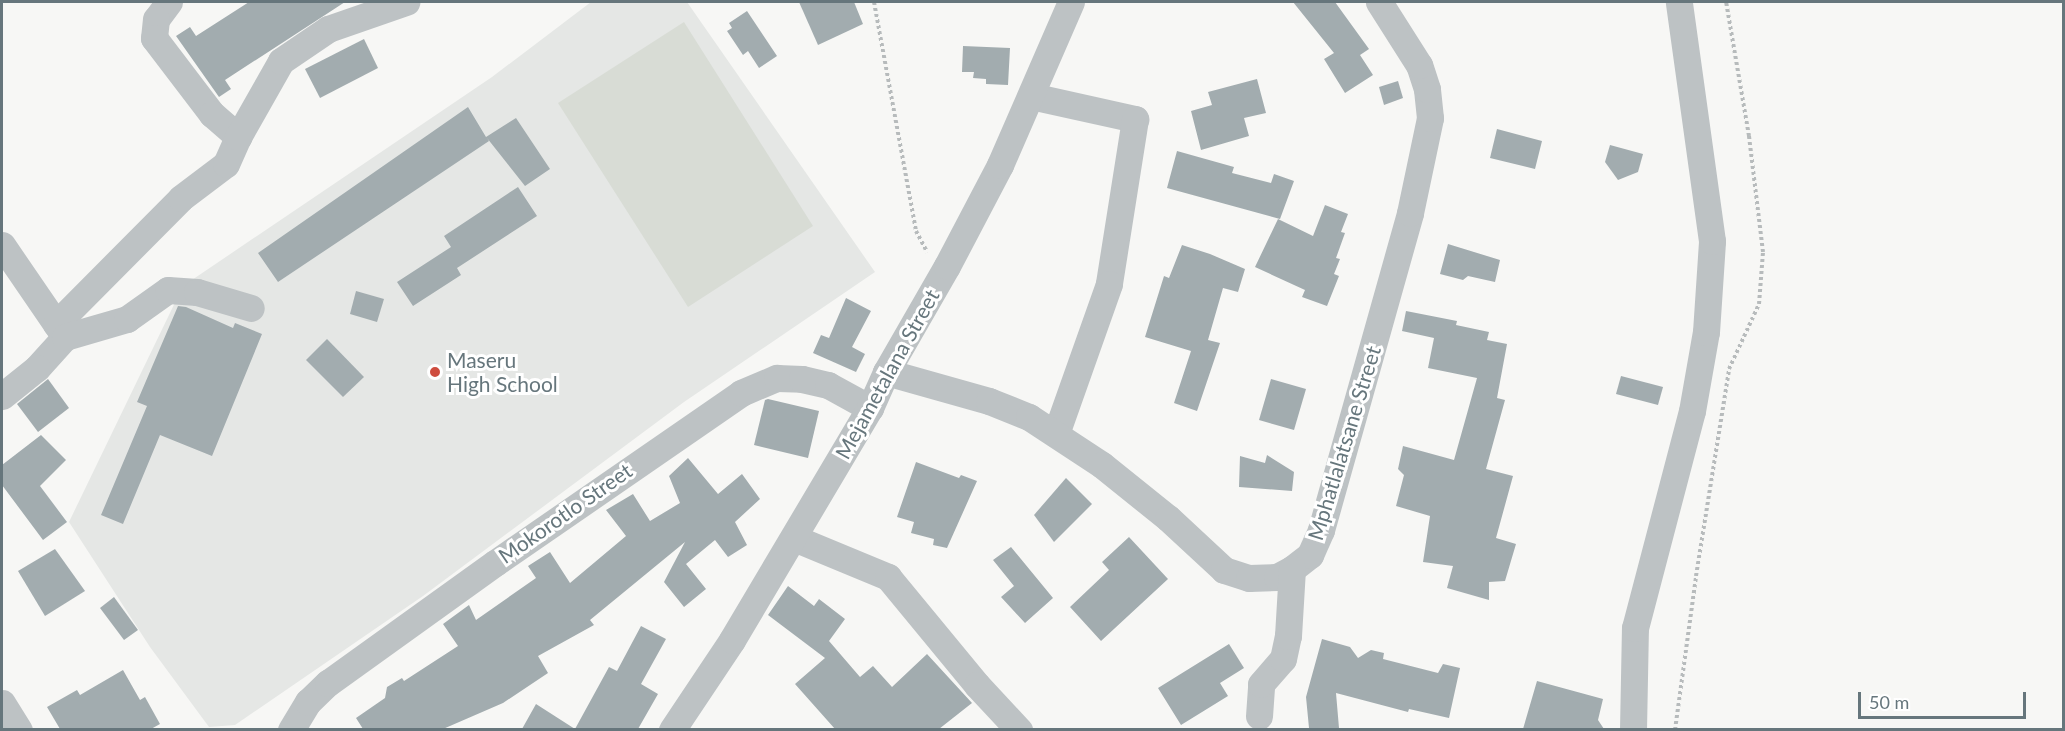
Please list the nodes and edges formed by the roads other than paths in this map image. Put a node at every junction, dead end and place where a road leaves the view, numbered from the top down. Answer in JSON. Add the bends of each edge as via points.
{"nodes":[{"id":1,"x":169,"y":2,"type":"edge"},
{"id":2,"x":406,"y":2,"type":"edge"},
{"id":3,"x":1071,"y":2,"type":"edge"},
{"id":4,"x":1380,"y":2,"type":"edge"},
{"id":5,"x":1679,"y":2,"type":"edge"},
{"id":6,"x":1031,"y":96,"type":"junction"},
{"id":7,"x":238,"y":137,"type":"junction"},
{"id":8,"x":2,"y":245,"type":"edge"},
{"id":9,"x":251,"y":308,"type":"dead end"},
{"id":10,"x":61,"y":330,"type":"junction"},
{"id":11,"x":886,"y":372,"type":"junction"},
{"id":12,"x":2,"y":396,"type":"edge"},
{"id":13,"x":870,"y":408,"type":"junction"},
{"id":14,"x":1056,"y":434,"type":"junction"},
{"id":15,"x":794,"y":538,"type":"junction"},
{"id":16,"x":1292,"y":569,"type":"junction"},
{"id":17,"x":2,"y":703,"type":"edge"},
{"id":18,"x":1259,"y":716,"type":"dead end"},
{"id":19,"x":19,"y":729,"type":"edge"},
{"id":20,"x":291,"y":729,"type":"edge"},
{"id":21,"x":672,"y":729,"type":"edge"},
{"id":22,"x":1019,"y":729,"type":"edge"},
{"id":23,"x":1633,"y":729,"type":"edge"}],
"edges":[{"from":1,"to":7,"type":"street","via":[[156,19],[154,38],[212,114]]},
{"from":2,"to":7,"type":"street","via":[[328,29],[281,61]]},
{"from":3,"to":6,"type":"street","name":"Mejametalana Street"},
{"from":4,"to":16,"type":"street","name":"Mphatlalatsane Street","via":[[1419,65],[1430,118],[1410,213],[1321,531],[1310,555]]},
{"from":5,"to":23,"type":"street","via":[[1712,241],[1706,332],[1692,411],[1635,628]]},
{"from":6,"to":11,"type":"street","name":"Mejametalana Street","via":[[947,266]]},
{"from":6,"to":14,"type":"street","via":[[1135,119],[1109,284]]},
{"from":7,"to":10,"type":"street","via":[[226,164],[181,198]]},
{"from":8,"to":10,"type":"street"},
{"from":9,"to":10,"type":"street","via":[[197,292],[168,290],[127,319]]},
{"from":10,"to":12,"type":"street","via":[[37,368]]},
{"from":11,"to":13,"type":"street","name":"Mejametalana Street"},
{"from":11,"to":14,"type":"street","name":"Mphatlalatsane Street","via":[[989,401],[1029,417]]},
{"from":13,"to":15,"type":"street","name":"Mejametalana Street"},
{"from":13,"to":20,"type":"street","name":"Mokorotlo Street","via":[[828,386],[802,379],[777,378],[741,393],[328,683],[308,702]]},
{"from":14,"to":16,"type":"street","name":"Mphatlalatsane Street","via":[[1127,485],[1224,570],[1249,578],[1278,577]]},
{"from":15,"to":21,"type":"street","name":"Mejametalana Street"},
{"from":15,"to":22,"type":"street","via":[[888,577],[977,686]]},
{"from":16,"to":18,"type":"street","via":[[1283,659],[1261,684]]},
{"from":17,"to":19,"type":"street"}]}
